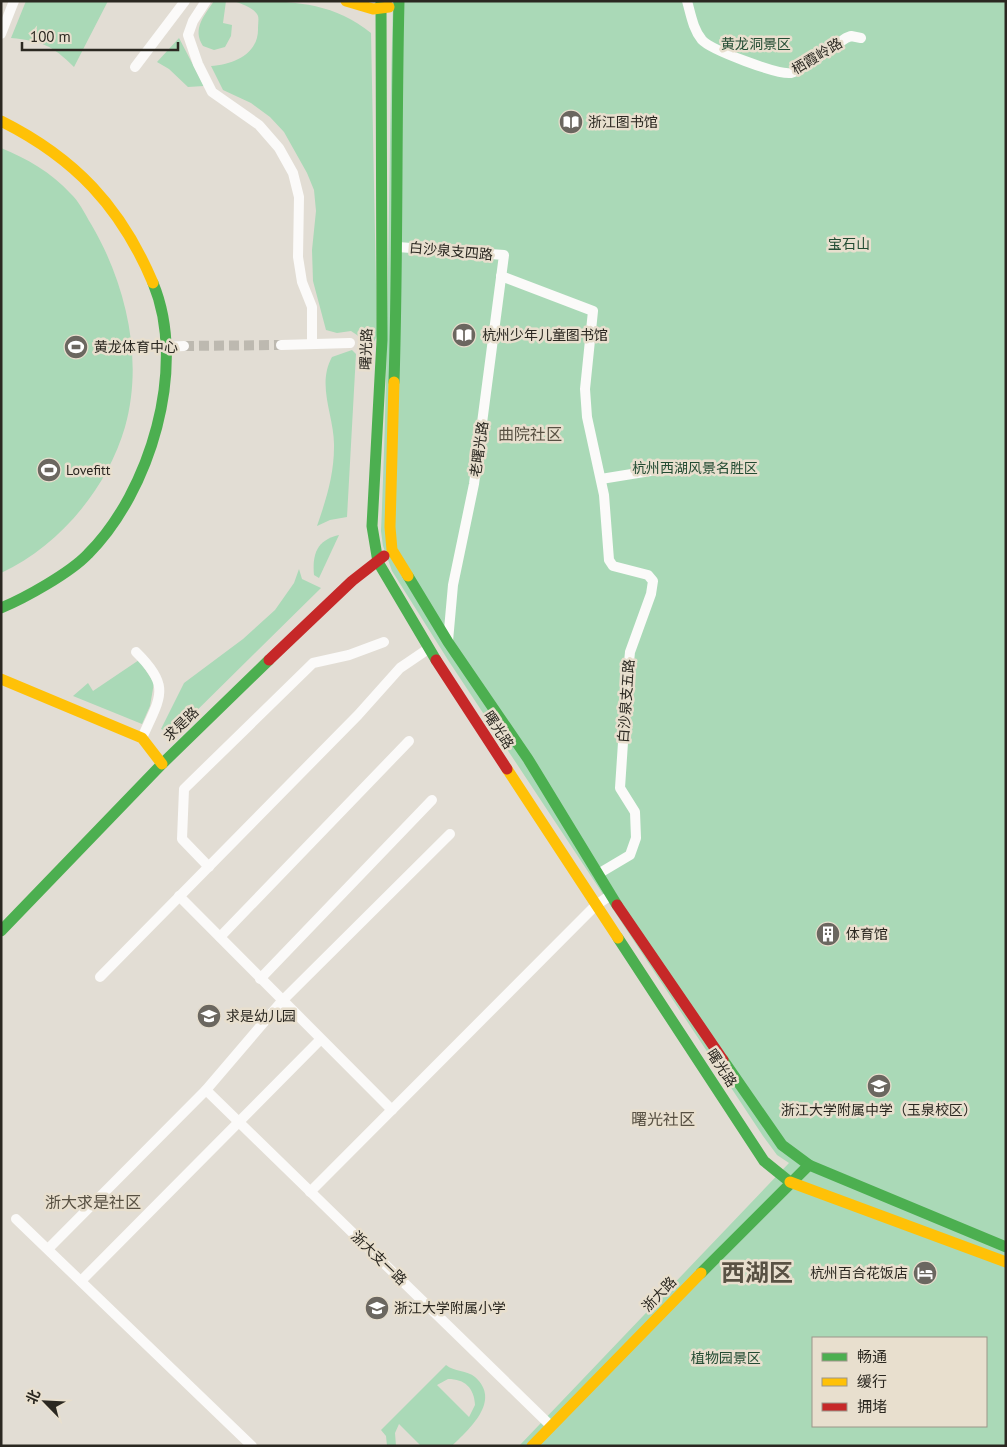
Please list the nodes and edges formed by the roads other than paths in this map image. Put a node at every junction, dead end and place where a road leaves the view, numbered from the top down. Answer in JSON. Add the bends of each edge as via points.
{"nodes":[{"id":1,"x":14,"y":1,"type":"edge"},
{"id":2,"x":185,"y":1,"type":"edge"},
{"id":3,"x":206,"y":1,"type":"edge"},
{"id":4,"x":346,"y":1,"type":"edge"},
{"id":5,"x":398,"y":1,"type":"edge"},
{"id":6,"x":687,"y":1,"type":"edge"},
{"id":7,"x":381,"y":6,"type":"edge"},
{"id":8,"x":1,"y":34,"type":"edge"},
{"id":9,"x":861,"y":38,"type":"dead end"},
{"id":10,"x":135,"y":67,"type":"dead end"},
{"id":11,"x":1,"y":122,"type":"edge"},
{"id":12,"x":398,"y":247,"type":"junction"},
{"id":13,"x":504,"y":255,"type":"joint"},
{"id":14,"x":501,"y":276,"type":"junction"},
{"id":15,"x":350,"y":343,"type":"dead end"},
{"id":16,"x":312,"y":344,"type":"junction"},
{"id":17,"x":281,"y":345,"type":"tunnel mouth"},
{"id":18,"x":167,"y":346,"type":"junction"},
{"id":19,"x":184,"y":346,"type":"tunnel mouth"},
{"id":20,"x":681,"y":466,"type":"dead end"},
{"id":21,"x":601,"y":478,"type":"junction"},
{"id":22,"x":392,"y":550,"type":"junction"},
{"id":23,"x":378,"y":562,"type":"junction"},
{"id":24,"x":1,"y":608,"type":"edge"},
{"id":25,"x":384,"y":642,"type":"dead end"},
{"id":26,"x":448,"y":642,"type":"junction"},
{"id":27,"x":428,"y":649,"type":"junction"},
{"id":28,"x":136,"y":652,"type":"dead end"},
{"id":29,"x":1,"y":679,"type":"edge"},
{"id":30,"x":142,"y":738,"type":"junction"},
{"id":31,"x":409,"y":741,"type":"dead end"},
{"id":32,"x":162,"y":764,"type":"junction"},
{"id":33,"x":432,"y":800,"type":"dead end"},
{"id":34,"x":450,"y":834,"type":"dead end"},
{"id":35,"x":209,"y":867,"type":"junction"},
{"id":36,"x":598,"y":874,"type":"junction"},
{"id":37,"x":611,"y":895,"type":"junction"},
{"id":38,"x":179,"y":896,"type":"junction"},
{"id":39,"x":596,"y":905,"type":"junction"},
{"id":40,"x":1,"y":931,"type":"edge"},
{"id":41,"x":220,"y":938,"type":"junction"},
{"id":42,"x":100,"y":977,"type":"dead end"},
{"id":43,"x":260,"y":979,"type":"junction"},
{"id":44,"x":282,"y":1001,"type":"junction"},
{"id":45,"x":320,"y":1040,"type":"junction"},
{"id":46,"x":206,"y":1090,"type":"junction"},
{"id":47,"x":392,"y":1110,"type":"junction"},
{"id":48,"x":240,"y":1123,"type":"junction"},
{"id":49,"x":809,"y":1165,"type":"junction"},
{"id":50,"x":790,"y":1182,"type":"junction"},
{"id":51,"x":310,"y":1192,"type":"junction"},
{"id":52,"x":16,"y":1218,"type":"dead end"},
{"id":53,"x":1006,"y":1246,"type":"edge"},
{"id":54,"x":48,"y":1249,"type":"junction"},
{"id":55,"x":1006,"y":1262,"type":"edge"},
{"id":56,"x":82,"y":1281,"type":"junction"},
{"id":57,"x":551,"y":1426,"type":"junction"},
{"id":58,"x":252,"y":1446,"type":"edge"},
{"id":59,"x":532,"y":1446,"type":"edge"}],
"edges":[{"from":1,"to":8,"type":"street"},
{"from":2,"to":10,"type":"street"},
{"from":3,"to":16,"type":"street","via":[[188,35],[212,92],[259,125],[279,148],[293,173],[299,197],[302,282],[312,308]]},
{"from":4,"to":7,"type":"main road","via":[[362,7]]},
{"from":5,"to":7,"type":"main road"},
{"from":5,"to":12,"type":"main road","name":"曙光路"},
{"from":6,"to":9,"type":"street","name":"栖霞岭路","via":[[694,26],[703,41],[723,53],[778,72],[794,73],[851,36]]},
{"from":7,"to":23,"type":"main road","name":"曙光路","via":[[382,340],[372,526]]},
{"from":11,"to":18,"type":"main road","via":[[44,143],[82,173],[108,201],[152,281]]},
{"from":12,"to":13,"type":"street","name":"白沙泉支四路"},
{"from":12,"to":22,"type":"main road","name":"曙光路"},
{"from":13,"to":14,"type":"street","name":"老曙光路"},
{"from":14,"to":21,"type":"street","via":[[593,311],[585,389],[587,417]]},
{"from":14,"to":26,"type":"street","name":"老曙光路","via":[[474,484],[453,585]]},
{"from":15,"to":16,"type":"street"},
{"from":16,"to":17,"type":"street"},
{"from":18,"to":19,"type":"street"},
{"from":18,"to":24,"type":"main road","via":[[160,418],[147,462],[122,512],[86,556],[57,578]]},
{"from":20,"to":21,"type":"street"},
{"from":21,"to":36,"type":"street","name":"白沙泉支五路","via":[[609,560],[613,566],[648,575],[653,581],[630,652],[627,682],[620,788],[635,812],[636,838],[630,855]]},
{"from":22,"to":23,"type":"main road","name":"求是路"},
{"from":22,"to":26,"type":"main road","name":"曙光路"},
{"from":23,"to":27,"type":"main road","name":"曙光路"},
{"from":23,"to":32,"type":"main road","name":"求是路","via":[[352,581]]},
{"from":25,"to":35,"type":"street","via":[[349,655],[313,662],[184,789],[182,839]]},
{"from":26,"to":36,"type":"main road","name":"曙光路","via":[[528,759]]},
{"from":27,"to":35,"type":"street","via":[[400,668]]},
{"from":27,"to":39,"type":"main road","name":"曙光路"},
{"from":28,"to":30,"type":"street","via":[[159,680],[159,699]]},
{"from":29,"to":30,"type":"main road"},
{"from":30,"to":32,"type":"main road"},
{"from":31,"to":41,"type":"street"},
{"from":32,"to":40,"type":"main road","name":"求是路"},
{"from":33,"to":43,"type":"street"},
{"from":34,"to":44,"type":"street"},
{"from":35,"to":38,"type":"street"},
{"from":36,"to":37,"type":"main road","name":"曙光路"},
{"from":37,"to":39,"type":"street"},
{"from":37,"to":49,"type":"main road","name":"曙光路","via":[[782,1145]]},
{"from":38,"to":41,"type":"street"},
{"from":38,"to":42,"type":"street"},
{"from":39,"to":47,"type":"street"},
{"from":39,"to":50,"type":"main road","name":"曙光路","via":[[764,1161]]},
{"from":41,"to":43,"type":"street"},
{"from":43,"to":44,"type":"street"},
{"from":44,"to":45,"type":"street"},
{"from":44,"to":46,"type":"street"},
{"from":45,"to":47,"type":"street"},
{"from":45,"to":48,"type":"street"},
{"from":46,"to":48,"type":"street","name":"浙大支一路"},
{"from":46,"to":54,"type":"street"},
{"from":47,"to":51,"type":"street"},
{"from":48,"to":51,"type":"street","name":"浙大支一路"},
{"from":48,"to":56,"type":"street"},
{"from":49,"to":50,"type":"main road","name":"浙大路"},
{"from":49,"to":53,"type":"main road","name":"曙光路"},
{"from":50,"to":55,"type":"main road","name":"曙光路"},
{"from":50,"to":57,"type":"main road","name":"浙大路"},
{"from":51,"to":57,"type":"street","name":"浙大支一路"},
{"from":52,"to":54,"type":"street"},
{"from":54,"to":56,"type":"street"},
{"from":56,"to":58,"type":"street"},
{"from":57,"to":59,"type":"main road","name":"浙大路"}]}
